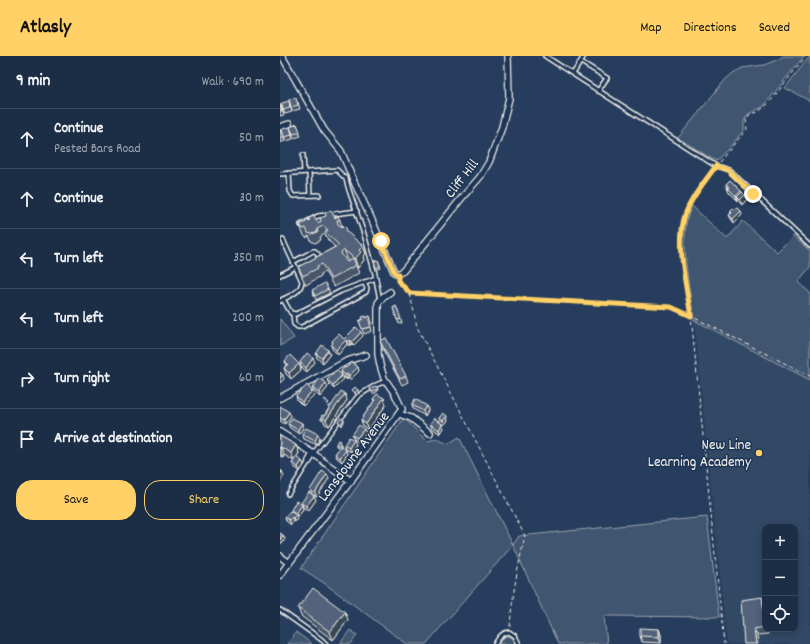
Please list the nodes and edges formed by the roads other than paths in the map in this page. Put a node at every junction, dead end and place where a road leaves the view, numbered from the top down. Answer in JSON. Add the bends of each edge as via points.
{"nodes":[{"id":1,"x":282,"y":56,"type":"edge"},
{"id":2,"x":508,"y":56,"type":"edge"},
{"id":3,"x":545,"y":56,"type":"edge"},
{"id":4,"x":584,"y":56,"type":"edge"},
{"id":5,"x":581,"y":62,"type":"junction"},
{"id":6,"x":573,"y":74,"type":"junction"},
{"id":7,"x":598,"y":91,"type":"junction"},
{"id":8,"x":289,"y":124,"type":"dead end"},
{"id":9,"x":280,"y":127,"type":"edge"},
{"id":10,"x":304,"y":155,"type":"dead end"},
{"id":11,"x":304,"y":172,"type":"junction"},
{"id":12,"x":309,"y":172,"type":"junction"},
{"id":13,"x":289,"y":173,"type":"junction"},
{"id":14,"x":280,"y":174,"type":"edge"},
{"id":15,"x":310,"y":195,"type":"junction"},
{"id":16,"x":319,"y":195,"type":"dead end"},
{"id":17,"x":357,"y":211,"type":"junction"},
{"id":18,"x":301,"y":224,"type":"edge"},
{"id":19,"x":283,"y":240,"type":"dead end"},
{"id":20,"x":810,"y":246,"type":"edge"},
{"id":21,"x":293,"y":262,"type":"junction"},
{"id":22,"x":315,"y":262,"type":"edge"},
{"id":23,"x":303,"y":267,"type":"edge"},
{"id":24,"x":296,"y":269,"type":"junction"},
{"id":25,"x":280,"y":275,"type":"edge"},
{"id":26,"x":376,"y":278,"type":"junction"},
{"id":27,"x":364,"y":282,"type":"junction"},
{"id":28,"x":390,"y":292,"type":"dead end"},
{"id":29,"x":281,"y":300,"type":"edge"},
{"id":30,"x":380,"y":300,"type":"junction"},
{"id":31,"x":293,"y":314,"type":"junction"},
{"id":32,"x":366,"y":355,"type":"dead end"},
{"id":33,"x":386,"y":381,"type":"junction"},
{"id":34,"x":280,"y":398,"type":"edge"},
{"id":35,"x":399,"y":414,"type":"junction"},
{"id":36,"x":280,"y":432,"type":"edge"},
{"id":37,"x":430,"y":433,"type":"dead end"},
{"id":38,"x":313,"y":454,"type":"junction"},
{"id":39,"x":309,"y":461,"type":"joint"},
{"id":40,"x":351,"y":481,"type":"junction"},
{"id":41,"x":288,"y":494,"type":"dead end"},
{"id":42,"x":280,"y":556,"type":"edge"},
{"id":43,"x":289,"y":563,"type":"junction"},
{"id":44,"x":280,"y":575,"type":"edge"},
{"id":45,"x":280,"y":610,"type":"edge"},
{"id":46,"x":326,"y":644,"type":"edge"},
{"id":47,"x":495,"y":644,"type":"edge"},
{"id":48,"x":519,"y":644,"type":"edge"}],
"edges":[{"from":1,"to":2,"type":"street","name":"Cliff Hill","via":[[324,130],[341,151],[396,274],[403,271],[484,172],[502,127],[509,98]]},
{"from":3,"to":6,"type":"lane"},
{"from":4,"to":5,"type":"lane"},
{"from":5,"to":6,"type":"lane"},
{"from":5,"to":7,"type":"lane","via":[[607,78]]},
{"from":6,"to":7,"type":"lane"},
{"from":7,"to":20,"type":"lane","via":[[716,166],[728,170]]},
{"from":8,"to":9,"type":"street"},
{"from":10,"to":11,"type":"lane"},
{"from":11,"to":12,"type":"lane"},
{"from":11,"to":13,"type":"lane"},
{"from":12,"to":15,"type":"lane"},
{"from":12,"to":17,"type":"lane","via":[[337,170],[346,179]]},
{"from":13,"to":14,"type":"lane"},
{"from":13,"to":15,"type":"lane","via":[[290,191],[293,196]]},
{"from":15,"to":16,"type":"lane"},
{"from":17,"to":18,"type":"lane","via":[[318,216]]},
{"from":17,"to":26,"type":"lane"},
{"from":19,"to":21,"type":"lane"},
{"from":21,"to":22,"type":"lane","via":[[313,251],[318,254]]},
{"from":21,"to":24,"type":"lane"},
{"from":23,"to":24,"type":"lane"},
{"from":24,"to":25,"type":"lane"},
{"from":24,"to":29,"type":"lane","via":[[302,286],[299,291]]},
{"from":26,"to":27,"type":"lane"},
{"from":26,"to":30,"type":"lane"},
{"from":27,"to":31,"type":"lane"},
{"from":27,"to":31,"type":"lane","via":[[366,292],[302,327],[294,324]]},
{"from":28,"to":30,"type":"street"},
{"from":29,"to":31,"type":"lane"},
{"from":30,"to":33,"type":"street","name":"Lansdowne Avenue","via":[[378,354]]},
{"from":32,"to":34,"type":"street","via":[[347,362]]},
{"from":33,"to":35,"type":"street","name":"Lansdowne Avenue","via":[[402,409]]},
{"from":33,"to":38,"type":"lane","via":[[358,396]]},
{"from":35,"to":37,"type":"street","via":[[411,418]]},
{"from":35,"to":40,"type":"street","name":"Lansdowne Avenue"},
{"from":36,"to":38,"type":"street"},
{"from":38,"to":39,"type":"street"},
{"from":38,"to":40,"type":"street"},
{"from":39,"to":41,"type":"lane"},
{"from":40,"to":43,"type":"street","name":"Lansdowne Avenue"},
{"from":42,"to":43,"type":"street"},
{"from":43,"to":44,"type":"street","name":"Lansdowne Avenue"},
{"from":45,"to":46,"type":"lane"},
{"from":47,"to":48,"type":"lane","via":[[505,632],[515,636]]}]}
